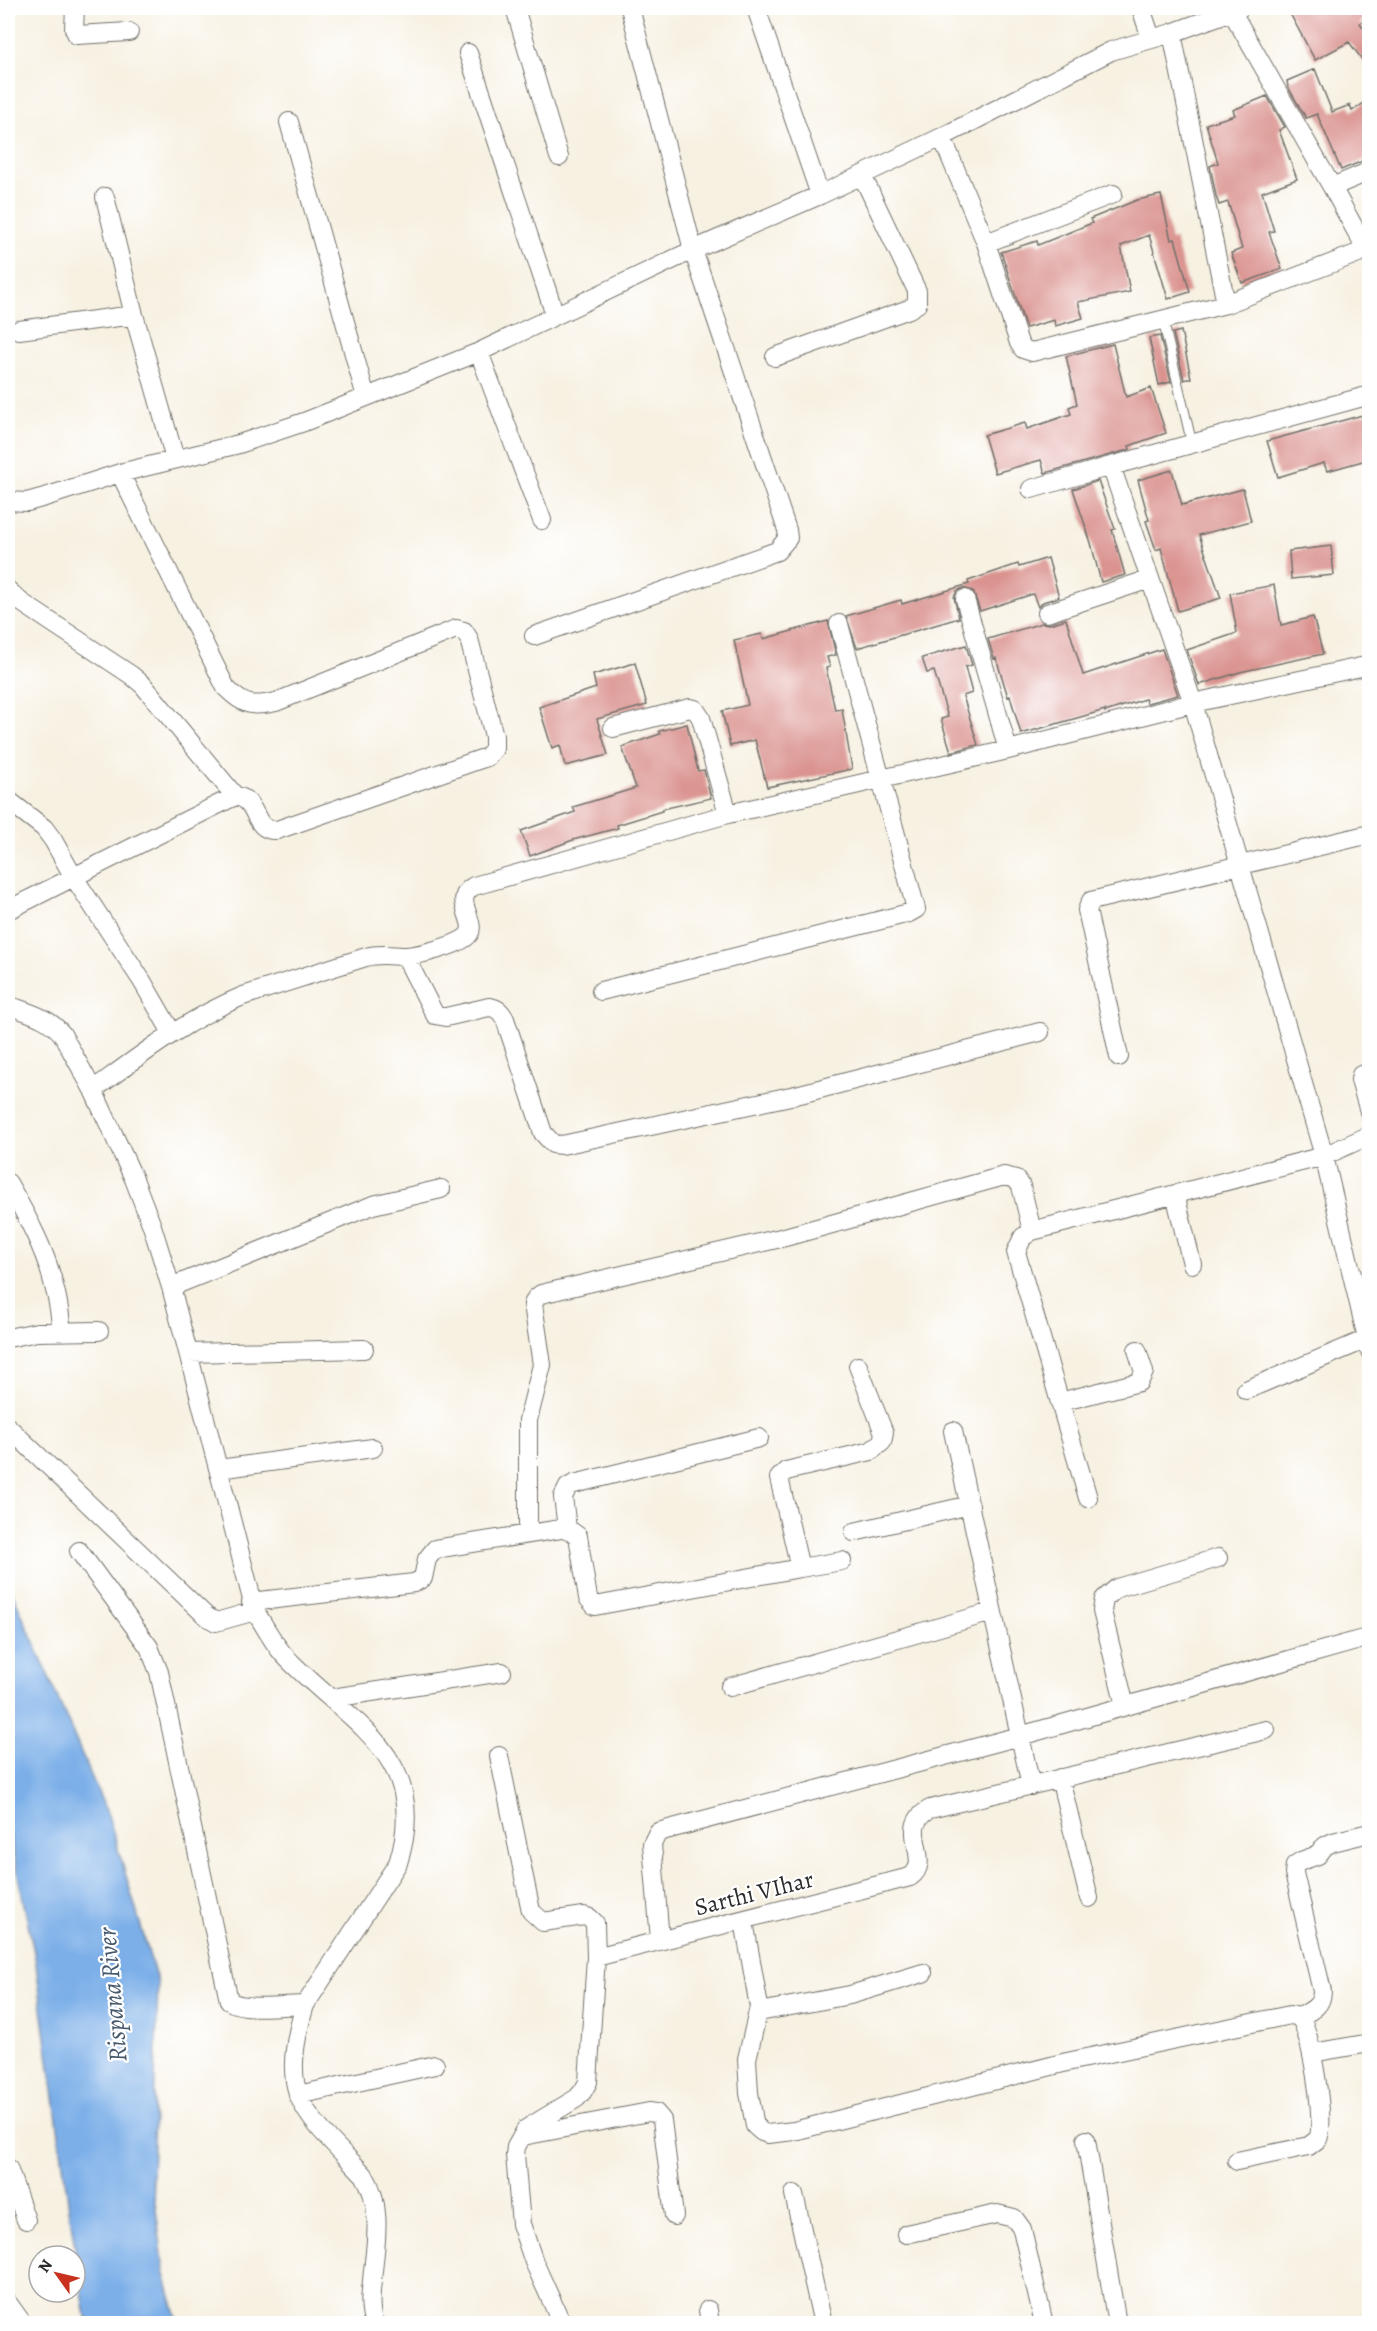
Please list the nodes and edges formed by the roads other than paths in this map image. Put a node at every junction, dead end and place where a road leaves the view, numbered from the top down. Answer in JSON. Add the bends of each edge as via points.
{"nodes":[{"id":1,"x":75,"y":8,"type":"edge"},
{"id":2,"x":515,"y":8,"type":"edge"},
{"id":3,"x":630,"y":8,"type":"edge"},
{"id":4,"x":756,"y":8,"type":"edge"},
{"id":5,"x":1141,"y":8,"type":"edge"},
{"id":6,"x":1236,"y":10,"type":"edge"},
{"id":7,"x":129,"y":32,"type":"dead end"},
{"id":8,"x":1172,"y":33,"type":"junction"},
{"id":9,"x":1150,"y":38,"type":"junction"},
{"id":10,"x":468,"y":53,"type":"dead end"},
{"id":11,"x":288,"y":122,"type":"dead end"},
{"id":12,"x":942,"y":138,"type":"junction"},
{"id":13,"x":559,"y":157,"type":"dead end"},
{"id":14,"x":1370,"y":171,"type":"edge"},
{"id":15,"x":862,"y":175,"type":"junction"},
{"id":16,"x":1332,"y":187,"type":"junction"},
{"id":17,"x":1113,"y":194,"type":"dead end"},
{"id":18,"x":820,"y":195,"type":"junction"},
{"id":19,"x":105,"y":197,"type":"dead end"},
{"id":20,"x":986,"y":243,"type":"junction"},
{"id":21,"x":693,"y":250,"type":"junction"},
{"id":22,"x":1226,"y":304,"type":"junction"},
{"id":23,"x":134,"y":315,"type":"junction"},
{"id":24,"x":555,"y":315,"type":"junction"},
{"id":25,"x":1162,"y":320,"type":"junction"},
{"id":26,"x":19,"y":330,"type":"dead end"},
{"id":27,"x":479,"y":352,"type":"junction"},
{"id":28,"x":775,"y":357,"type":"dead end"},
{"id":29,"x":1370,"y":394,"type":"edge"},
{"id":30,"x":366,"y":397,"type":"junction"},
{"id":31,"x":1192,"y":444,"type":"junction"},
{"id":32,"x":175,"y":459,"type":"junction"},
{"id":33,"x":1111,"y":466,"type":"junction"},
{"id":34,"x":120,"y":473,"type":"junction"},
{"id":35,"x":1031,"y":489,"type":"dead end"},
{"id":36,"x":8,"y":501,"type":"edge"},
{"id":37,"x":542,"y":520,"type":"dead end"},
{"id":38,"x":1150,"y":579,"type":"junction"},
{"id":39,"x":8,"y":590,"type":"edge"},
{"id":40,"x":964,"y":599,"type":"dead end"},
{"id":41,"x":1047,"y":613,"type":"dead end"},
{"id":42,"x":839,"y":624,"type":"dead end"},
{"id":43,"x":534,"y":636,"type":"dead end"},
{"id":44,"x":1370,"y":665,"type":"edge"},
{"id":45,"x":1193,"y":703,"type":"junction"},
{"id":46,"x":614,"y":728,"type":"dead end"},
{"id":47,"x":1008,"y":750,"type":"junction"},
{"id":48,"x":880,"y":779,"type":"junction"},
{"id":49,"x":236,"y":796,"type":"junction"},
{"id":50,"x":8,"y":800,"type":"edge"},
{"id":51,"x":728,"y":814,"type":"junction"},
{"id":52,"x":1370,"y":834,"type":"edge"},
{"id":53,"x":1239,"y":865,"type":"junction"},
{"id":54,"x":73,"y":876,"type":"junction"},
{"id":55,"x":8,"y":910,"type":"edge"},
{"id":56,"x":405,"y":956,"type":"junction"},
{"id":57,"x":601,"y":991,"type":"dead end"},
{"id":58,"x":8,"y":1005,"type":"edge"},
{"id":59,"x":1040,"y":1032,"type":"dead end"},
{"id":60,"x":172,"y":1033,"type":"junction"},
{"id":61,"x":1119,"y":1057,"type":"dead end"},
{"id":62,"x":1370,"y":1072,"type":"edge"},
{"id":63,"x":93,"y":1090,"type":"junction"},
{"id":64,"x":1370,"y":1115,"type":"edge"},
{"id":65,"x":1370,"y":1135,"type":"edge"},
{"id":66,"x":1324,"y":1156,"type":"junction"},
{"id":67,"x":8,"y":1183,"type":"edge"},
{"id":68,"x":441,"y":1188,"type":"dead end"},
{"id":69,"x":1175,"y":1194,"type":"junction"},
{"id":70,"x":1032,"y":1231,"type":"junction"},
{"id":71,"x":1192,"y":1264,"type":"dead end"},
{"id":72,"x":171,"y":1287,"type":"junction"},
{"id":73,"x":62,"y":1331,"type":"junction"},
{"id":74,"x":99,"y":1331,"type":"dead end"},
{"id":75,"x":8,"y":1338,"type":"edge"},
{"id":76,"x":1368,"y":1345,"type":"edge"},
{"id":77,"x":364,"y":1349,"type":"dead end"},
{"id":78,"x":1137,"y":1350,"type":"dead end"},
{"id":79,"x":189,"y":1353,"type":"junction"},
{"id":80,"x":858,"y":1366,"type":"dead end"},
{"id":81,"x":1246,"y":1390,"type":"dead end"},
{"id":82,"x":1060,"y":1401,"type":"junction"},
{"id":83,"x":8,"y":1427,"type":"edge"},
{"id":84,"x":953,"y":1431,"type":"dead end"},
{"id":85,"x":759,"y":1438,"type":"dead end"},
{"id":86,"x":374,"y":1448,"type":"dead end"},
{"id":87,"x":219,"y":1469,"type":"junction"},
{"id":88,"x":1088,"y":1497,"type":"dead end"},
{"id":89,"x":970,"y":1505,"type":"junction"},
{"id":90,"x":567,"y":1528,"type":"junction"},
{"id":91,"x":854,"y":1532,"type":"dead end"},
{"id":92,"x":528,"y":1533,"type":"junction"},
{"id":93,"x":79,"y":1551,"type":"dead end"},
{"id":94,"x":1218,"y":1558,"type":"dead end"},
{"id":95,"x":842,"y":1561,"type":"dead end"},
{"id":96,"x":800,"y":1568,"type":"junction"},
{"id":97,"x":253,"y":1606,"type":"junction"},
{"id":98,"x":992,"y":1612,"type":"junction"},
{"id":99,"x":1370,"y":1637,"type":"edge"},
{"id":100,"x":502,"y":1672,"type":"dead end"},
{"id":101,"x":730,"y":1687,"type":"dead end"},
{"id":102,"x":332,"y":1698,"type":"junction"},
{"id":103,"x":1125,"y":1706,"type":"junction"},
{"id":104,"x":1266,"y":1730,"type":"dead end"},
{"id":105,"x":1020,"y":1736,"type":"junction"},
{"id":106,"x":499,"y":1756,"type":"dead end"},
{"id":107,"x":1060,"y":1778,"type":"junction"},
{"id":108,"x":1031,"y":1786,"type":"junction"},
{"id":109,"x":1365,"y":1834,"type":"dead end"},
{"id":110,"x":1089,"y":1898,"type":"dead end"},
{"id":111,"x":744,"y":1921,"type":"junction"},
{"id":112,"x":660,"y":1940,"type":"junction"},
{"id":113,"x":596,"y":1957,"type":"junction"},
{"id":114,"x":923,"y":1973,"type":"dead end"},
{"id":115,"x":305,"y":2005,"type":"junction"},
{"id":116,"x":759,"y":2012,"type":"junction"},
{"id":117,"x":1300,"y":2017,"type":"junction"},
{"id":118,"x":1370,"y":2043,"type":"edge"},
{"id":119,"x":1312,"y":2053,"type":"junction"},
{"id":120,"x":435,"y":2065,"type":"dead end"},
{"id":121,"x":298,"y":2095,"type":"junction"},
{"id":122,"x":521,"y":2136,"type":"junction"},
{"id":123,"x":1086,"y":2140,"type":"dead end"},
{"id":124,"x":1237,"y":2161,"type":"dead end"},
{"id":125,"x":8,"y":2168,"type":"edge"},
{"id":126,"x":794,"y":2193,"type":"dead end"},
{"id":127,"x":674,"y":2216,"type":"dead end"},
{"id":128,"x":26,"y":2220,"type":"dead end"},
{"id":129,"x":906,"y":2234,"type":"dead end"},
{"id":130,"x":8,"y":2303,"type":"edge"},
{"id":131,"x":22,"y":2324,"type":"edge"},
{"id":132,"x":374,"y":2324,"type":"edge"},
{"id":133,"x":562,"y":2324,"type":"edge"},
{"id":134,"x":823,"y":2324,"type":"edge"},
{"id":135,"x":1044,"y":2324,"type":"edge"},
{"id":136,"x":1117,"y":2324,"type":"edge"}],
"edges":[{"from":1,"to":7,"type":"street","via":[[77,35]]},
{"from":2,"to":13,"type":"street"},
{"from":3,"to":21,"type":"street"},
{"from":4,"to":18,"type":"street"},
{"from":5,"to":9,"type":"street"},
{"from":6,"to":8,"type":"street"},
{"from":6,"to":16,"type":"street"},
{"from":8,"to":9,"type":"street"},
{"from":8,"to":22,"type":"street"},
{"from":9,"to":12,"type":"street","via":[[1111,51]]},
{"from":10,"to":24,"type":"street"},
{"from":11,"to":30,"type":"street"},
{"from":12,"to":15,"type":"street"},
{"from":12,"to":20,"type":"street"},
{"from":14,"to":16,"type":"street"},
{"from":15,"to":18,"type":"street"},
{"from":15,"to":28,"type":"street","via":[[917,291],[917,304]]},
{"from":16,"to":22,"type":"street","via":[[1362,242],[1361,252]]},
{"from":17,"to":20,"type":"street"},
{"from":18,"to":21,"type":"street"},
{"from":19,"to":23,"type":"street"},
{"from":20,"to":25,"type":"street","via":[[1019,344],[1027,351]]},
{"from":21,"to":24,"type":"street"},
{"from":21,"to":43,"type":"street","via":[[788,538],[777,551]]},
{"from":22,"to":25,"type":"street"},
{"from":23,"to":26,"type":"street"},
{"from":23,"to":32,"type":"street"},
{"from":24,"to":27,"type":"street"},
{"from":25,"to":31,"type":"lane"},
{"from":27,"to":30,"type":"street"},
{"from":27,"to":37,"type":"street"},
{"from":29,"to":31,"type":"street"},
{"from":30,"to":32,"type":"street","via":[[239,444]]},
{"from":31,"to":33,"type":"street"},
{"from":32,"to":34,"type":"street"},
{"from":33,"to":35,"type":"street"},
{"from":33,"to":38,"type":"street"},
{"from":34,"to":36,"type":"street","via":[[27,502]]},
{"from":34,"to":49,"type":"street","via":[[226,688],[238,700],[258,706],[276,702],[456,629],[464,631],[469,639],[494,736],[494,749],[487,757],[277,830],[265,828],[249,801]]},
{"from":38,"to":41,"type":"street"},
{"from":38,"to":45,"type":"street"},
{"from":39,"to":49,"type":"street","via":[[143,685]]},
{"from":40,"to":47,"type":"street"},
{"from":42,"to":48,"type":"street"},
{"from":44,"to":45,"type":"street"},
{"from":45,"to":47,"type":"street"},
{"from":45,"to":53,"type":"street"},
{"from":46,"to":51,"type":"street","via":[[695,709],[702,718]]},
{"from":47,"to":48,"type":"street"},
{"from":48,"to":51,"type":"street"},
{"from":48,"to":57,"type":"street","via":[[916,904],[914,911]]},
{"from":49,"to":54,"type":"street"},
{"from":50,"to":54,"type":"street","via":[[44,828]]},
{"from":51,"to":56,"type":"street","via":[[474,886],[464,896],[471,927],[466,937]]},
{"from":52,"to":53,"type":"street"},
{"from":53,"to":61,"type":"street","via":[[1094,899],[1088,904]]},
{"from":53,"to":66,"type":"street"},
{"from":54,"to":55,"type":"street"},
{"from":54,"to":60,"type":"street"},
{"from":56,"to":59,"type":"street","via":[[435,1015],[446,1017],[489,1007],[501,1012],[543,1133],[553,1144],[800,1094]]},
{"from":56,"to":60,"type":"street","via":[[366,957],[243,996]]},
{"from":58,"to":63,"type":"street","via":[[55,1026]]},
{"from":60,"to":63,"type":"street"},
{"from":62,"to":64,"type":"street","via":[[1361,1075],[1360,1080]]},
{"from":63,"to":72,"type":"street","via":[[143,1200]]},
{"from":65,"to":66,"type":"street"},
{"from":66,"to":69,"type":"street"},
{"from":66,"to":76,"type":"street"},
{"from":67,"to":73,"type":"street","via":[[49,1268]]},
{"from":68,"to":72,"type":"street","via":[[373,1205]]},
{"from":69,"to":70,"type":"street"},
{"from":69,"to":71,"type":"street"},
{"from":70,"to":82,"type":"street","via":[[1023,1237],[1016,1252]]},
{"from":70,"to":92,"type":"street","via":[[1021,1186],[1016,1179],[1004,1176],[785,1237],[541,1294],[533,1304],[542,1365],[528,1420]]},
{"from":72,"to":79,"type":"street"},
{"from":73,"to":74,"type":"street"},
{"from":73,"to":75,"type":"street"},
{"from":76,"to":81,"type":"street"},
{"from":77,"to":79,"type":"street"},
{"from":78,"to":82,"type":"street","via":[[1144,1372],[1139,1382]]},
{"from":79,"to":87,"type":"street"},
{"from":80,"to":96,"type":"street","via":[[884,1433],[882,1442],[871,1450],[786,1471],[779,1478]]},
{"from":82,"to":88,"type":"street"},
{"from":83,"to":97,"type":"street","via":[[206,1616],[216,1622]]},
{"from":84,"to":89,"type":"street"},
{"from":85,"to":90,"type":"street","via":[[574,1484],[563,1497]]},
{"from":86,"to":87,"type":"street"},
{"from":87,"to":97,"type":"street"},
{"from":89,"to":91,"type":"street"},
{"from":89,"to":98,"type":"street"},
{"from":90,"to":92,"type":"street"},
{"from":90,"to":96,"type":"street","via":[[578,1536],[588,1598],[595,1606]]},
{"from":92,"to":97,"type":"street","via":[[435,1549],[427,1559],[423,1578],[414,1583]]},
{"from":93,"to":115,"type":"street","via":[[149,1647],[159,1672],[229,2001],[247,2006]]},
{"from":94,"to":103,"type":"street","via":[[1117,1588],[1104,1599],[1102,1611]]},
{"from":95,"to":96,"type":"street"},
{"from":97,"to":102,"type":"street","via":[[283,1653]]},
{"from":98,"to":101,"type":"street"},
{"from":98,"to":105,"type":"street"},
{"from":99,"to":103,"type":"street"},
{"from":100,"to":102,"type":"street"},
{"from":102,"to":115,"type":"street","via":[[370,1734],[392,1763],[407,1814],[405,1839],[398,1863]]},
{"from":103,"to":105,"type":"street"},
{"from":104,"to":107,"type":"street","name":"Sarthi VIhar"},
{"from":105,"to":108,"type":"street"},
{"from":105,"to":112,"type":"street","via":[[658,1832],[652,1844]]},
{"from":106,"to":113,"type":"street","via":[[531,1911],[543,1922],[590,1918],[595,1923]]},
{"from":107,"to":108,"type":"street","name":"Sarthi VIhar"},
{"from":107,"to":110,"type":"street"},
{"from":108,"to":111,"type":"street","name":"Sarthi VIhar","via":[[921,1814],[914,1830],[918,1869],[910,1877]]},
{"from":109,"to":117,"type":"street","via":[[1333,1842],[1318,1855],[1295,1865],[1299,1898],[1322,1991],[1318,2006]]},
{"from":111,"to":112,"type":"street","name":"Sarthi VIhar"},
{"from":111,"to":116,"type":"street"},
{"from":112,"to":113,"type":"street","name":"Sarthi VIhar"},
{"from":113,"to":122,"type":"street","via":[[588,2082],[577,2098]]},
{"from":114,"to":116,"type":"street","via":[[850,1995]]},
{"from":115,"to":121,"type":"street","via":[[296,2049]]},
{"from":116,"to":117,"type":"street","via":[[750,2040],[747,2076],[755,2126],[768,2134],[794,2131],[1067,2062],[1290,2015]]},
{"from":117,"to":119,"type":"street"},
{"from":118,"to":119,"type":"street"},
{"from":119,"to":124,"type":"street","via":[[1320,2123],[1318,2139],[1309,2146]]},
{"from":120,"to":121,"type":"street"},
{"from":121,"to":132,"type":"street","via":[[305,2110],[372,2187],[377,2227],[370,2301]]},
{"from":122,"to":127,"type":"street","via":[[656,2113],[662,2120]]},
{"from":122,"to":133,"type":"street","via":[[515,2155],[521,2224]]},
{"from":123,"to":136,"type":"street"},
{"from":125,"to":128,"type":"street"},
{"from":126,"to":134,"type":"street"},
{"from":129,"to":135,"type":"street","via":[[997,2214],[1014,2218],[1022,2229]]},
{"from":130,"to":131,"type":"street"}]}
